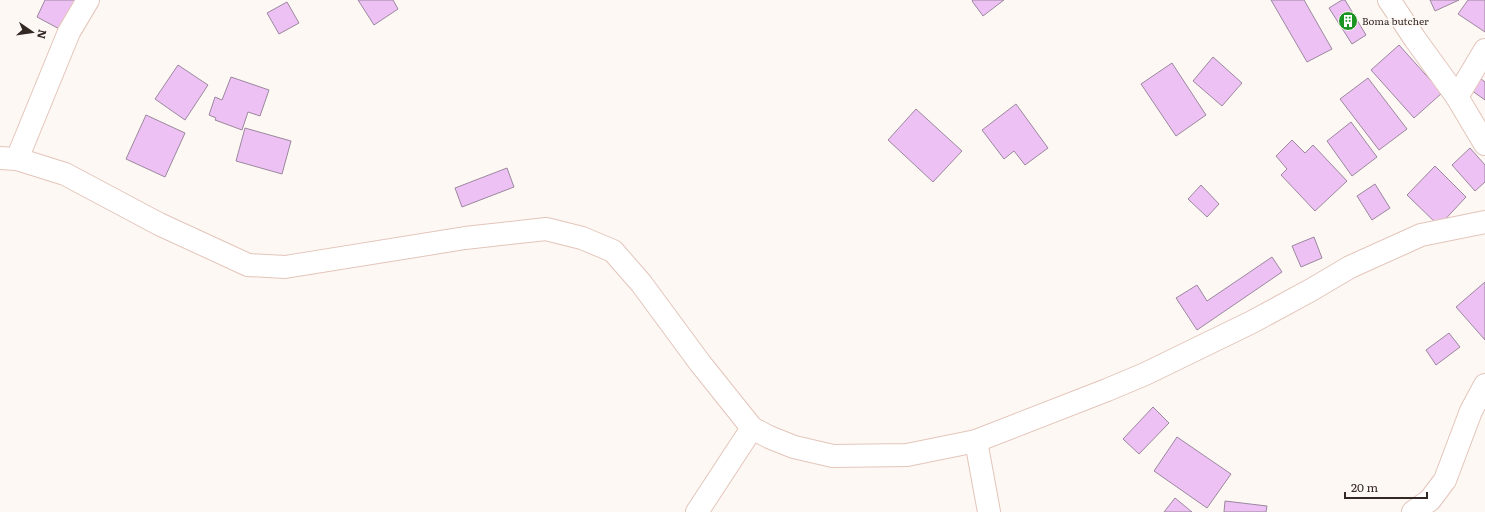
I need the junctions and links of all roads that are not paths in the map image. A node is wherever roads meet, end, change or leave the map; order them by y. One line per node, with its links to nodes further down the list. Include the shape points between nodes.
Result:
1 (88, 0): 6 (street, via 69,32)
2 (1389, 0): 4 (street)
3 (1485, 50): 4 (street)
4 (1457, 97): 5 (street)
5 (1485, 144)
6 (8, 158): 9 (street, via 65,174 159,224 248,265 285,267 465,238 546,229 582,238 613,251 641,283)
7 (1485, 222): 10 (street, via 1421,235 1350,266 1252,322 1145,374)
8 (1485, 385): 13 (street, via 1471,411 1445,480 1430,500)
9 (752, 428): 10 (street, via 794,447 833,456 907,455); 11 (street)
10 (976, 441): 12 (street)
11 (696, 512)
12 (989, 512)
13 (1413, 512)

